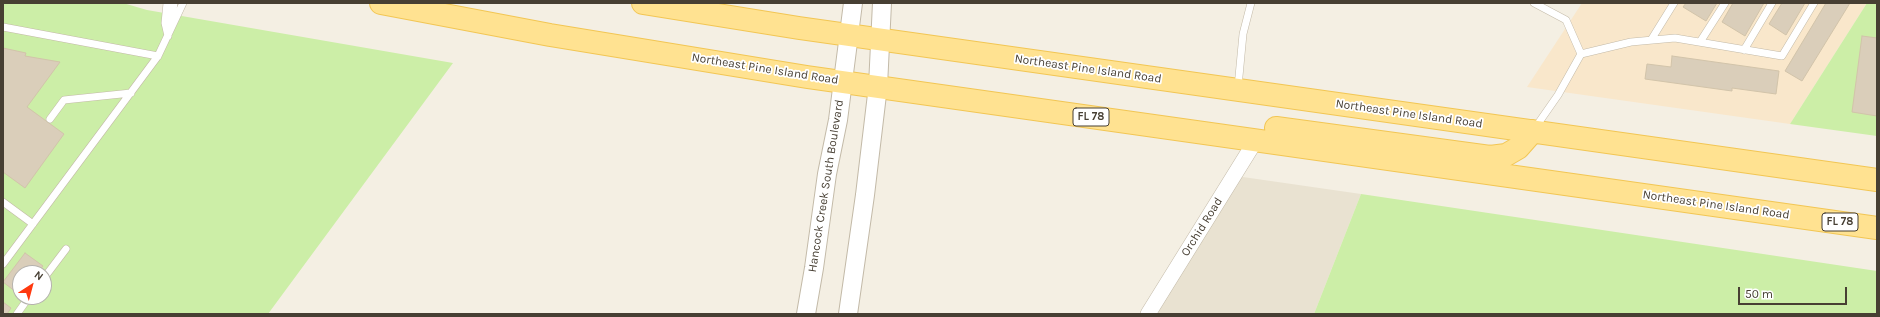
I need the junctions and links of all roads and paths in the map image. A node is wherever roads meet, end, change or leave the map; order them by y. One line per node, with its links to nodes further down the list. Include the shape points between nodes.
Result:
1 (167, 3): 16 (lane, via 165,23)
2 (174, 3): 16 (lane)
3 (183, 3): 16 (lane)
4 (380, 3): 23 (main road, Northeast Pine Island Road / FL 78, via 575,40)
5 (643, 3): 15 (main road, Northeast Pine Island Road)
6 (853, 3): 15 (street, Hancock Creek South Boulevard)
7 (882, 3): 17 (street)
8 (1251, 3): 25 (lane, via 1243,34)
9 (1534, 3): 21 (lane, via 1566,20)
10 (1674, 3): 18 (lane)
11 (1724, 3): 19 (lane)
12 (1772, 3): 20 (lane)
13 (1814, 3): 20 (lane, via 1782,56)
14 (3, 26): 22 (lane)
15 (849, 35): 17 (main road, Northeast Pine Island Road); 23 (street, Hancock Creek South Boulevard)
16 (168, 36): 22 (lane)
17 (881, 40): 24 (street); 25 (main road, Northeast Pine Island Road)
18 (1651, 40): 19 (lane, via 1675,38); 21 (lane)
19 (1700, 42): 20 (lane)
20 (1744, 50)
21 (1581, 54): 29 (lane, via 1558,95)
22 (158, 56): 26 (lane)
23 (842, 81): 24 (main road, Northeast Pine Island Road / FL 78); 40 (street, Hancock Creek South Boulevard, via 838,120 827,174)
24 (878, 86): 28 (main road, Northeast Pine Island Road / FL 78); 41 (street)
25 (1238, 90): 29 (main road, Northeast Pine Island Road)
26 (131, 93): 27 (lane, via 64,100); 33 (lane)
27 (50, 120)
28 (1150, 125): 29 (main road, Northeast Pine Island Road, via 1201,118 1490,156 1506,155 1518,148); 30 (main road, Northeast Pine Island Road / FL 78)
29 (1533, 131): 31 (main road, Northeast Pine Island Road)
30 (1256, 140): 34 (main road, Northeast Pine Island Road / FL 78); 42 (street, Orchid Road)
31 (1877, 180)
32 (3, 202): 33 (lane)
33 (33, 224): 36 (lane)
34 (1877, 228)
35 (66, 249): 37 (lane)
36 (3, 264)
37 (52, 267)
38 (24, 305): 39 (lane)
39 (17, 314)
40 (806, 314)
41 (848, 314)
42 (1148, 314)

